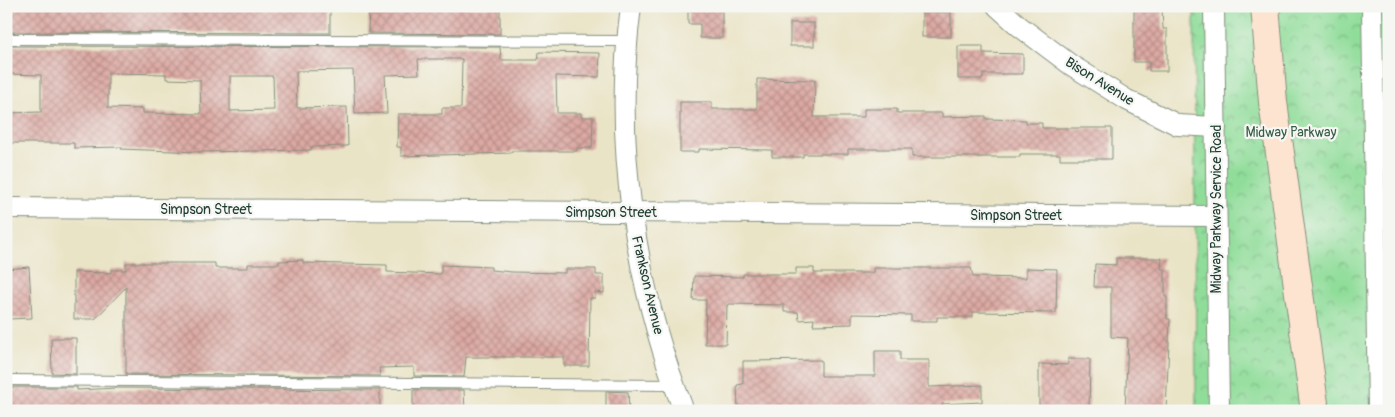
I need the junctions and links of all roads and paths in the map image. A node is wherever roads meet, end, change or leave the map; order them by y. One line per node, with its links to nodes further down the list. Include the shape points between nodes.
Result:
1 (631, 6): 7 (street, Frankson Avenue)
2 (997, 6): 8 (street, Bison Avenue, via 1071,65 1127,100 1178,125)
3 (1214, 6): 8 (street, Midway Parkway Service Road)
4 (1265, 6): 16 (street, via 1275,120)
5 (1372, 6): 17 (street)
6 (6, 39): 7 (lane)
7 (627, 41): 10 (street, Frankson Avenue, via 625,140)
8 (1216, 127): 11 (street, Midway Parkway Service Road)
9 (6, 208): 10 (street, Simpson Street)
10 (633, 212): 11 (street, Simpson Street); 13 (street, Frankson Avenue, via 652,310)
11 (1216, 216): 15 (street, Midway Parkway Service Road)
12 (6, 380): 13 (lane)
13 (674, 385): 14 (street, Frankson Avenue)
14 (684, 411)
15 (1219, 411)
16 (1316, 411)
17 (1378, 411)

